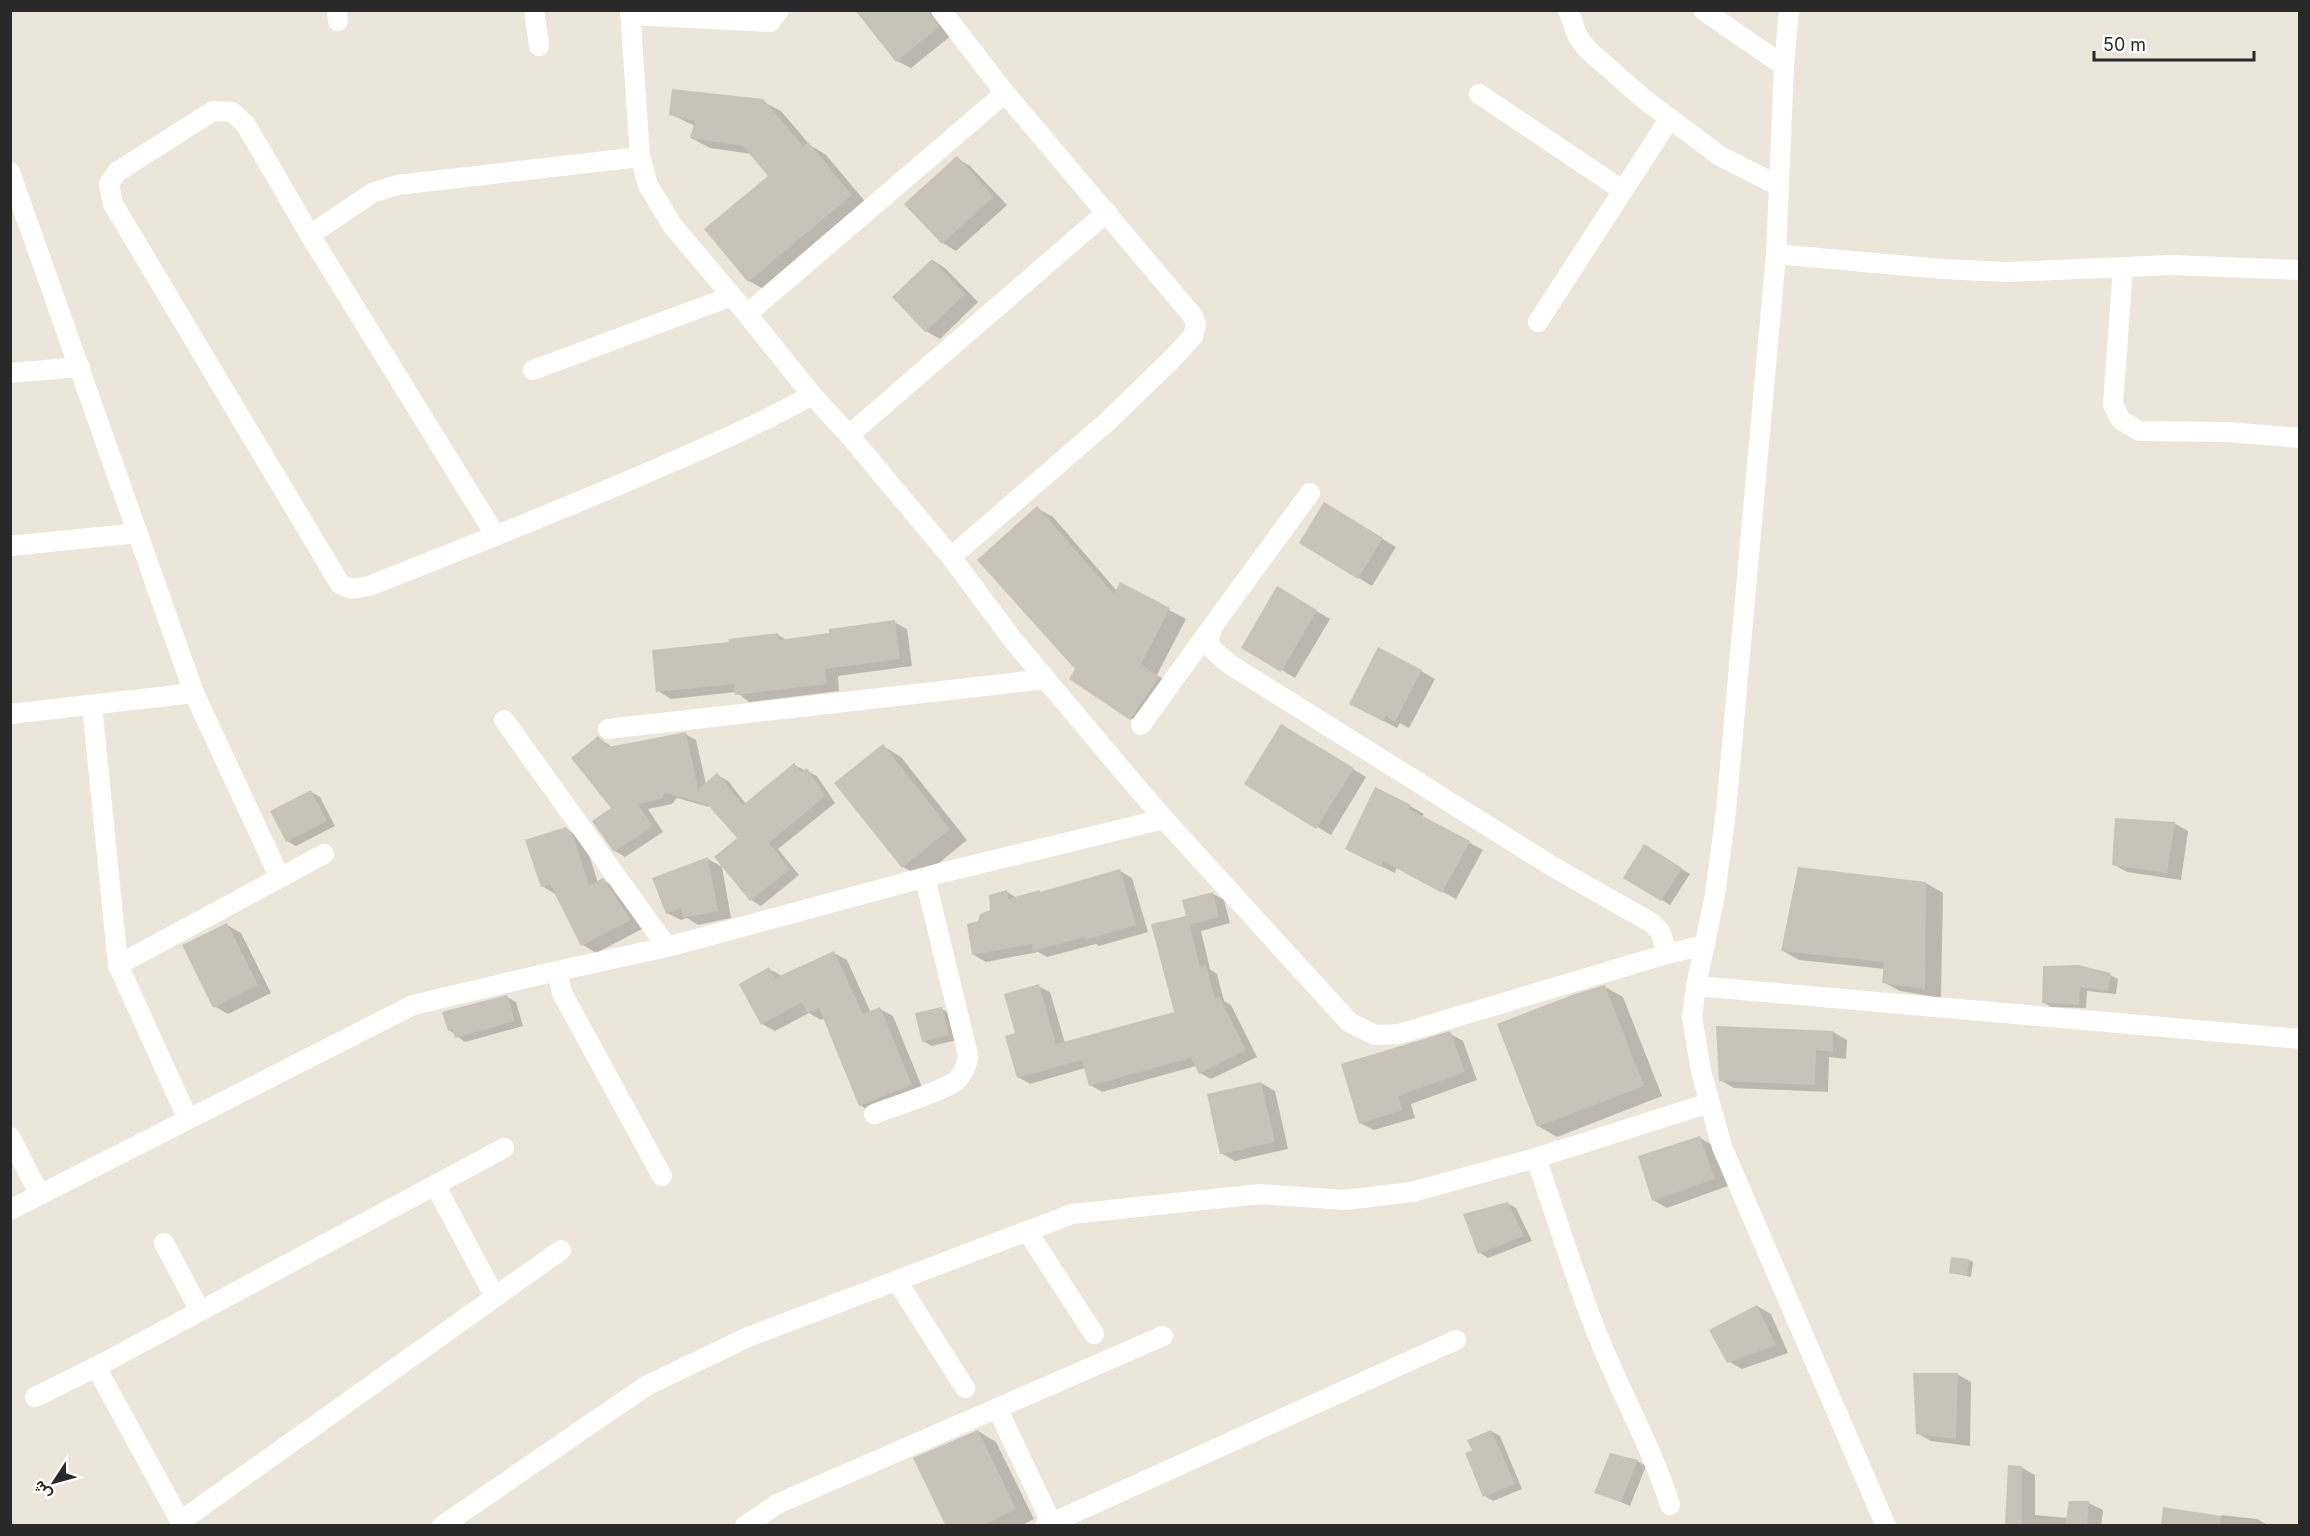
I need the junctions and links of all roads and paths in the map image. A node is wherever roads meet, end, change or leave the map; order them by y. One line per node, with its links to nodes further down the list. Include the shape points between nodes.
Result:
1 (534, 10): 8 (street)
2 (779, 10): 7 (street, via 770,22)
3 (941, 10): 10 (street)
4 (1568, 10): 12 (street, via 1587,50)
5 (1703, 10): 9 (street)
6 (1789, 10): 9 (street)
7 (630, 13): 13 (street)
8 (539, 46)
9 (1784, 66): 15 (street)
10 (1005, 93): 18 (street); 24 (street)
11 (1479, 94): 16 (street)
12 (1670, 118): 15 (street, via 1720,156); 16 (street)
13 (640, 157): 19 (street, via 397,184 372,193); 23 (street, via 648,185 672,225)
14 (10, 172): 17 (street)
15 (1779, 186): 20 (street)
16 (1622, 190): 25 (street)
17 (16, 205): 26 (street)
18 (1107, 212): 30 (street); 36 (street, via 1192,315 1196,324 1193,336 1108,421)
19 (310, 235): 34 (street); 34 (street, via 246,125 232,112 213,111 117,172 109,184 113,204 340,584 352,589 369,586)
20 (1776, 254): 21 (street, via 2007,272); 49 (street, via 1726,810)
21 (2123, 267): 22 (street); 31 (street, via 2113,405 2121,420 2139,431)
22 (2300, 270)
23 (732, 296): 24 (street); 27 (street)
24 (747, 314): 29 (street)
25 (1538, 322)
26 (80, 367): 28 (street); 33 (street)
27 (533, 370)
28 (10, 373)
29 (812, 395): 30 (street); 34 (street, via 765,422)
30 (849, 435): 36 (street)
31 (2300, 438)
32 (1310, 493): 37 (street)
33 (138, 533): 35 (street); 39 (street)
34 (496, 536)
35 (10, 546)
36 (951, 557): 38 (street)
37 (1214, 624): 43 (street); 51 (street, via 1208,640 1219,658 1555,868 1652,923 1661,933)
38 (1046, 679): 44 (street); 45 (street)
39 (195, 693): 40 (street); 47 (street)
40 (92, 705): 41 (street); 52 (street)
41 (10, 714)
42 (504, 720): 50 (street)
43 (1141, 725)
44 (608, 729)
45 (1164, 819): 48 (street); 51 (street, via 1349,1022 1375,1035 1399,1034)
46 (324, 854): 47 (street)
47 (280, 878): 52 (street)
48 (925, 878): 50 (street); 57 (street, via 968,1062 957,1080)
49 (1705, 945): 51 (street); 54 (street)
50 (667, 947): 53 (street)
51 (1667, 954)
52 (118, 964): 58 (street)
53 (557, 971): 58 (street, via 413,1005); 62 (street, via 562,993)
54 (1696, 986): 55 (street); 56 (street, via 1692,1017)
55 (2300, 1039)
56 (1709, 1103): 61 (street); 84 (street, via 1722,1147)
57 (874, 1114)
58 (188, 1119): 64 (street)
59 (10, 1137): 64 (street)
60 (504, 1148): 63 (street)
61 (1536, 1158): 66 (street, via 1412,1192 1345,1200 1260,1194 1072,1214); 79 (street, via 1593,1323 1659,1470)
62 (662, 1176)
63 (435, 1185): 70 (street); 71 (street)
64 (40, 1195): 65 (street)
65 (10, 1210)
66 (1027, 1231): 69 (street); 72 (street)
67 (165, 1243): 71 (street)
68 (561, 1250): 70 (street)
69 (897, 1281): 76 (street); 82 (street, via 748,1337 646,1386)
70 (495, 1297): 80 (street)
71 (200, 1311): 75 (street)
72 (1094, 1334)
73 (1163, 1336): 78 (street)
74 (1456, 1340): 81 (street)
75 (96, 1367): 77 (street); 80 (street)
76 (965, 1388)
77 (34, 1397)
78 (997, 1408): 81 (street); 83 (street, via 777,1504)
79 (1670, 1505)
80 (182, 1523)
81 (1050, 1524)
82 (442, 1526)
83 (745, 1526)
84 (1886, 1526)

